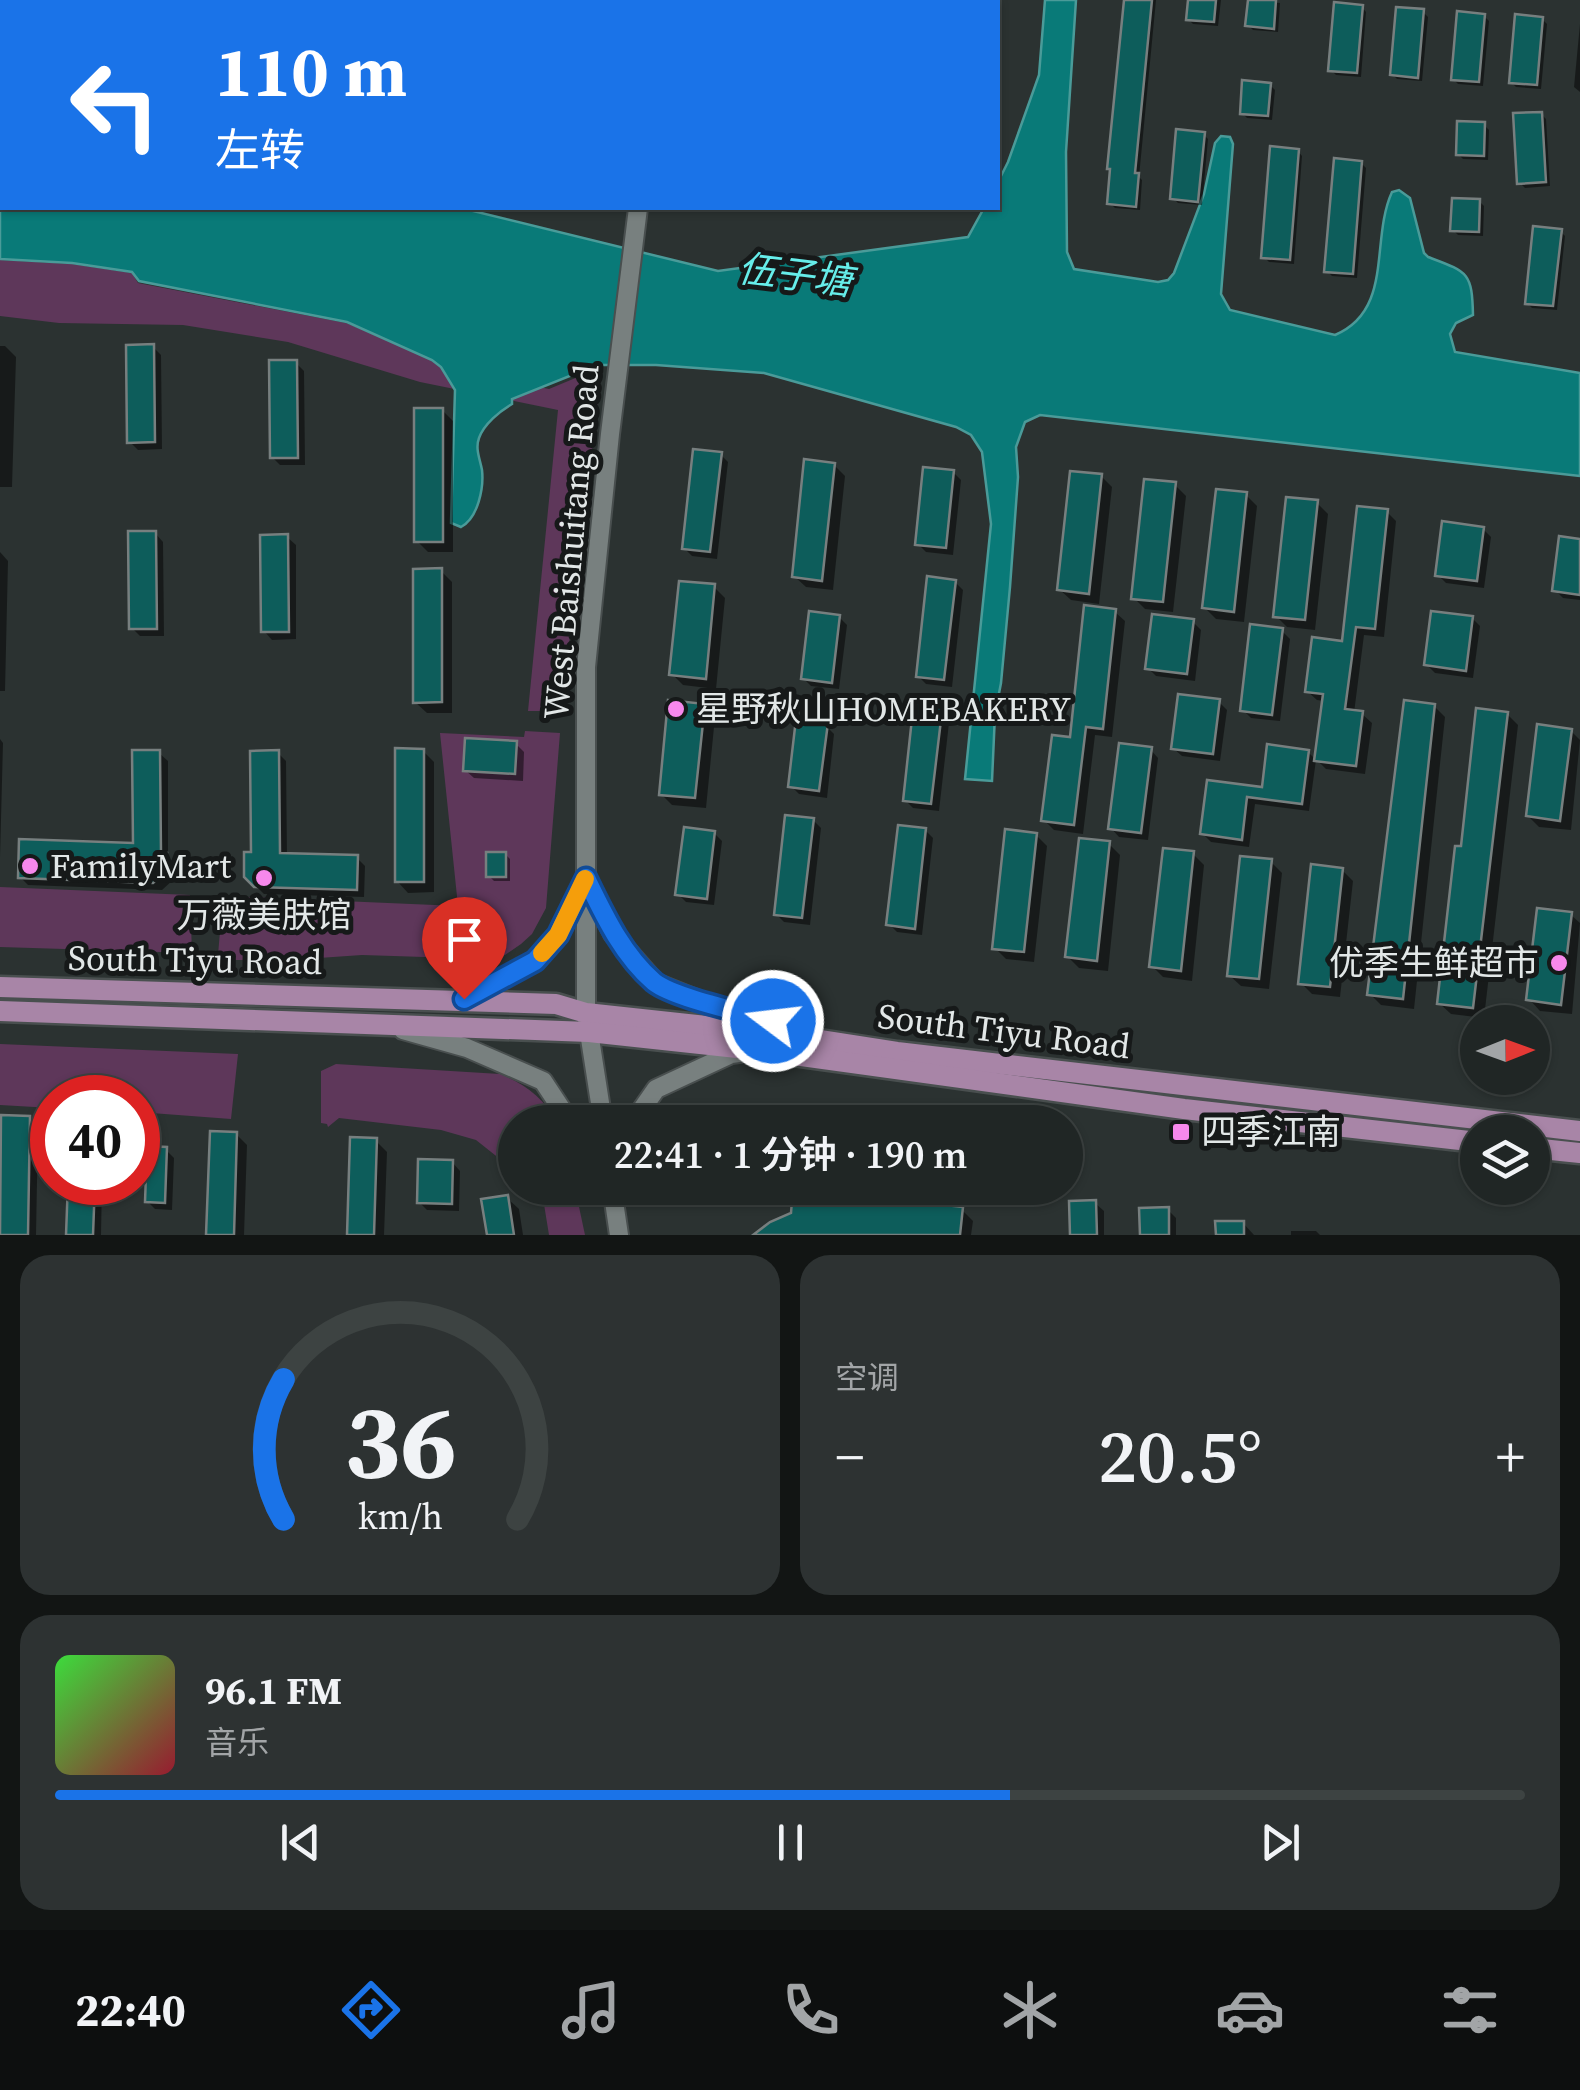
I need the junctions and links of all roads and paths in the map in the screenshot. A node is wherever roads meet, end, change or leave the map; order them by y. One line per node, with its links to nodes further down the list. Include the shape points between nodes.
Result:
1 (638, 210): 2 (street, West Baishuitang Road, via 586,668)
2 (586, 878): 4 (street, via 558,935 535,961); 6 (street, West Baishuitang Road); 8 (street, via 613,934 656,984 773,1021)
3 (0, 987): 4 (main road, South Tiyu Road)
4 (464, 999): 6 (main road, South Tiyu Road, via 556,1004)
5 (0, 1011): 7 (main road, South Tiyu Road)
6 (588, 1023): 7 (main road, South Tiyu Road); 8 (main road, South Tiyu Road); 9 (main road, South Tiyu Road); 11 (street, West Baishuitang Road)
7 (388, 1026): 10 (street, via 467,1048 543,1082)
8 (805, 1038): 13 (main road, South Tiyu Road)
9 (765, 1051): 12 (street, via 731,1054 656,1089); 14 (main road, South Tiyu Road)
10 (559, 1105)
11 (600, 1105)
12 (645, 1105)
13 (1580, 1131)
14 (1460, 1140)
15 (1550, 1150): 16 (main road)
16 (1580, 1154)
17 (615, 1205): 18 (street)
18 (619, 1235)

